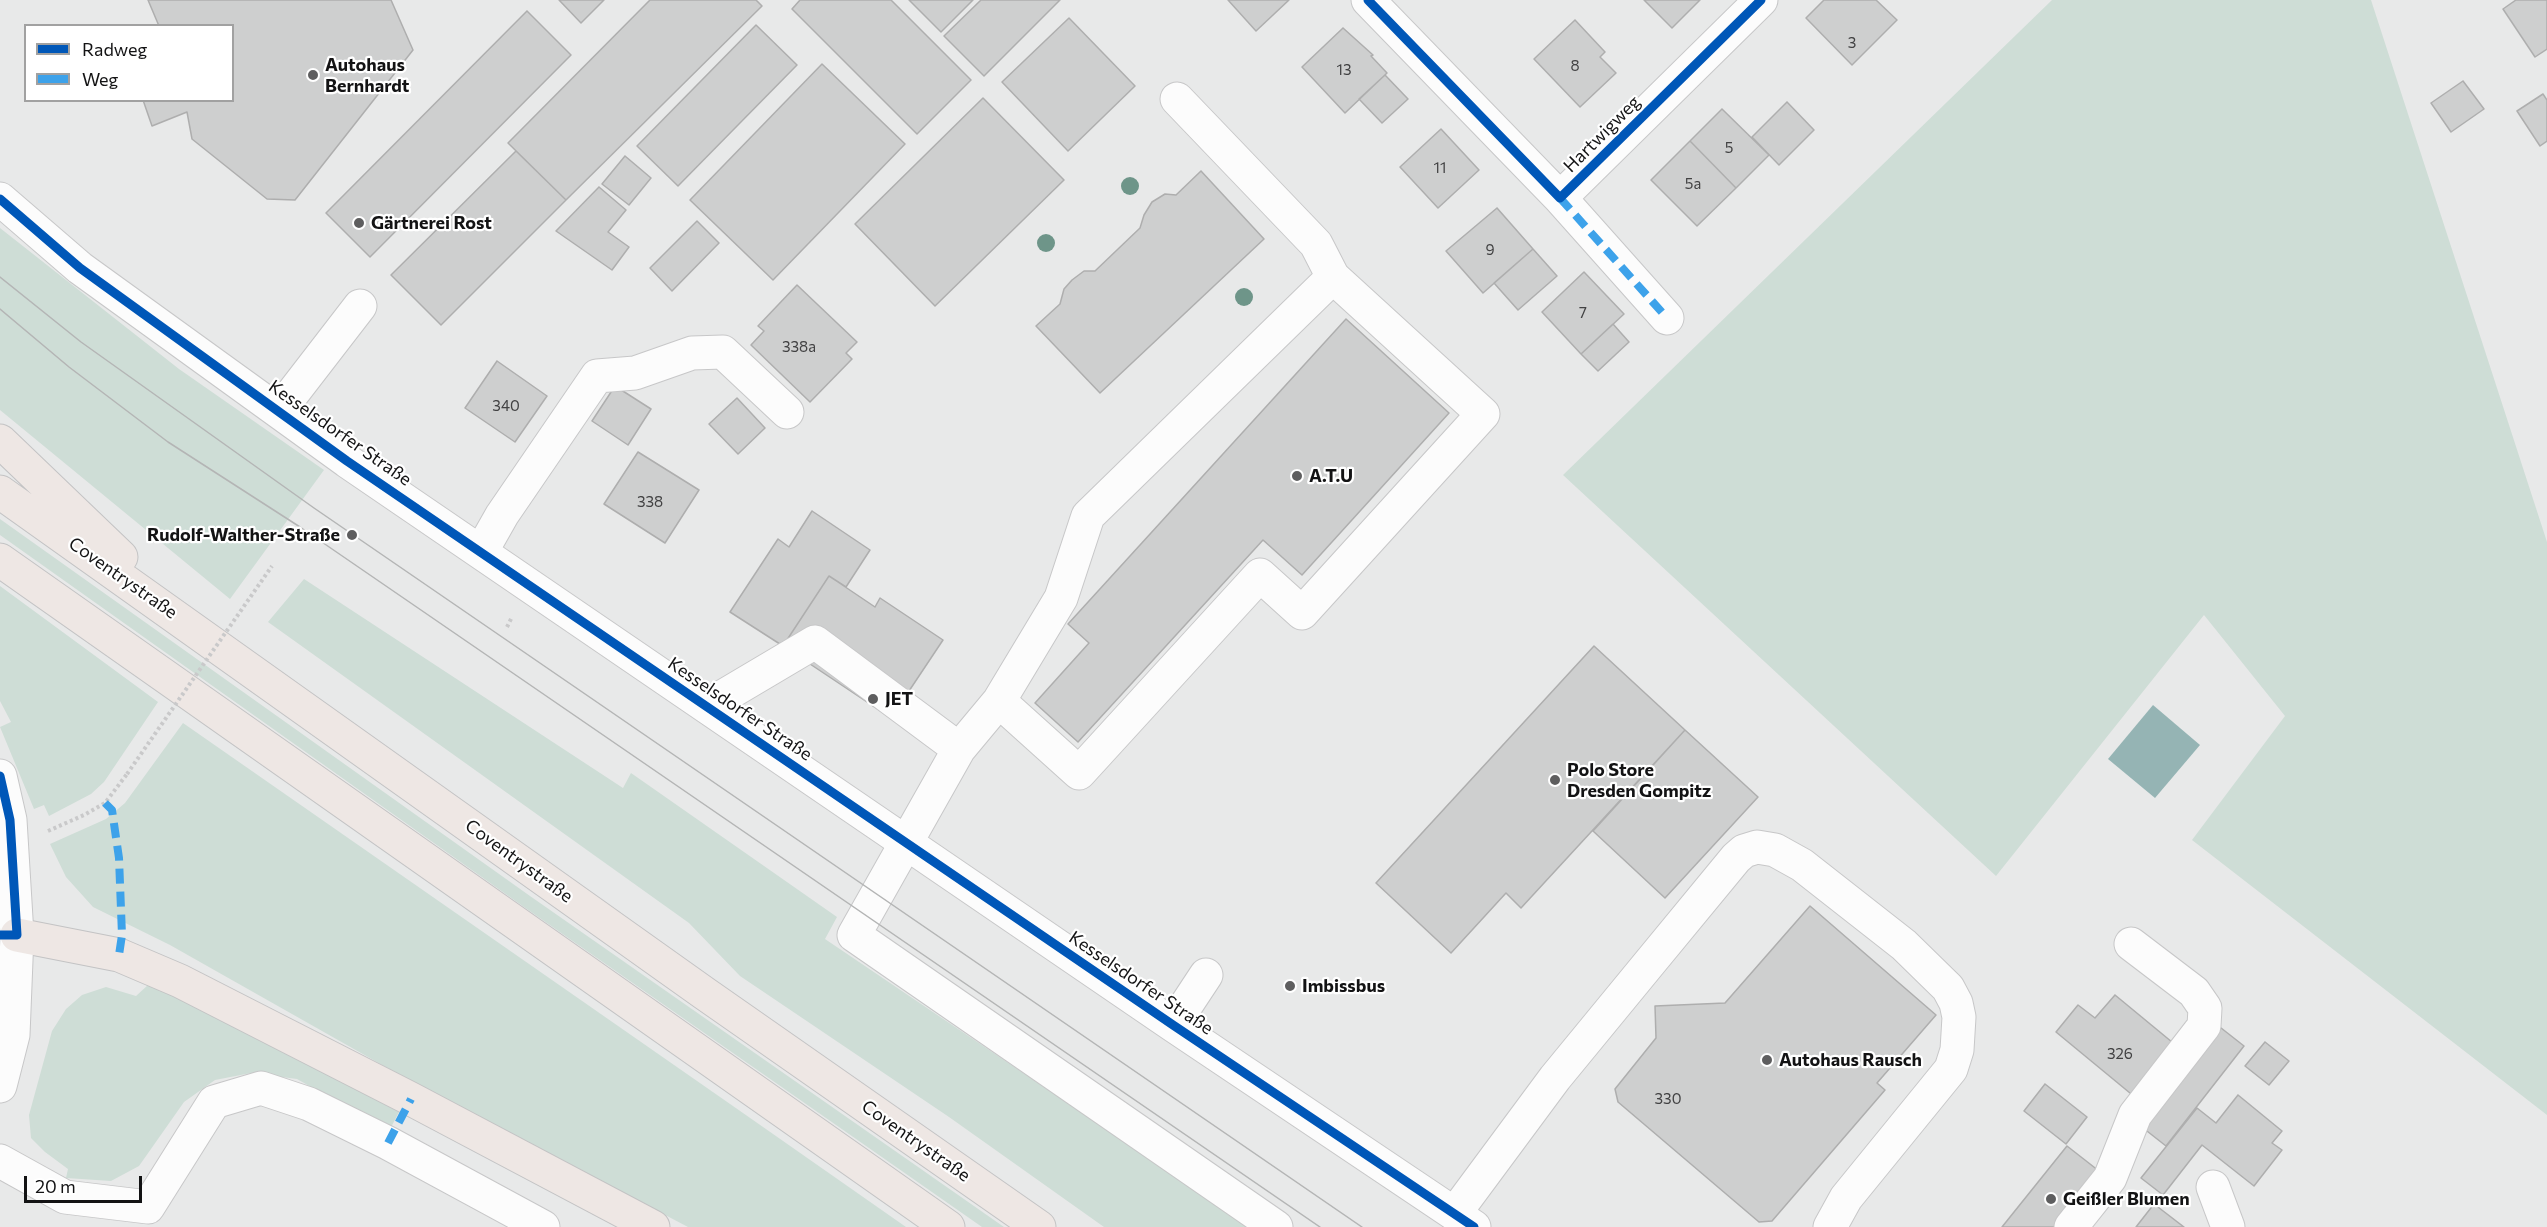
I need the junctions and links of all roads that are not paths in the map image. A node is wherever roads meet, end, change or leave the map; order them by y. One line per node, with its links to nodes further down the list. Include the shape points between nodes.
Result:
1 (1368, 0): 4 (street, Hartwigweg)
2 (1761, 0): 4 (street, Hartwigweg)
3 (1177, 99): 6 (street, via 1316,244)
4 (1560, 198): 8 (street, Hartwigweg)
5 (0, 200): 9 (street, Kesselsdorfer Straße, via 80,268)
6 (1333, 277): 16 (street, via 1088,516 1061,598); 16 (street, via 1483,414 1302,613 1260,575 1079,773)
7 (360, 306): 9 (street)
8 (1667, 318)
9 (279, 411): 13 (street, Kesselsdorfer Straße)
10 (787, 412): 13 (street, via 723,352 692,353 634,373 597,376)
11 (0, 441): 15 (highway)
12 (0, 492): 15 (highway, Coventrystraße)
13 (481, 552): 17 (street, Kesselsdorfer Straße)
14 (0, 560): 31 (highway)
15 (201, 633): 32 (highway, Coventrystraße, via 714,1000)
16 (999, 701): 18 (street)
17 (707, 706): 18 (street, via 815,642); 20 (street, Kesselsdorfer Straße)
18 (959, 749): 20 (street)
19 (0, 776): 21 (street, via 12,836)
20 (906, 842): 24 (street, Kesselsdorfer Straße); 33 (street, via 854,936)
21 (9, 935): 25 (street, via 13,1035); 30 (highway, via 119,955 180,981)
22 (2131, 944): 35 (street, via 2194,992 2205,1008 2204,1026 2135,1114 2110,1178)
23 (1206, 975): 24 (street)
24 (1173, 1025): 28 (street, Kesselsdorfer Straße)
25 (0, 1086)
26 (0, 1161): 29 (street, via 65,1197 148,1207 214,1102 261,1089 309,1104)
27 (2213, 1187): 36 (street)
28 (1465, 1220): 34 (street, via 1555,1078 1736,858 1757,847 1775,850 1802,865 1904,945 1948,988 1959,1017 1957,1050 1951,1069 1846,1198)
29 (543, 1227)
30 (653, 1227)
31 (948, 1227)
32 (1040, 1227)
33 (1276, 1227)
34 (1830, 1227)
35 (2071, 1227)
36 (2228, 1227)

